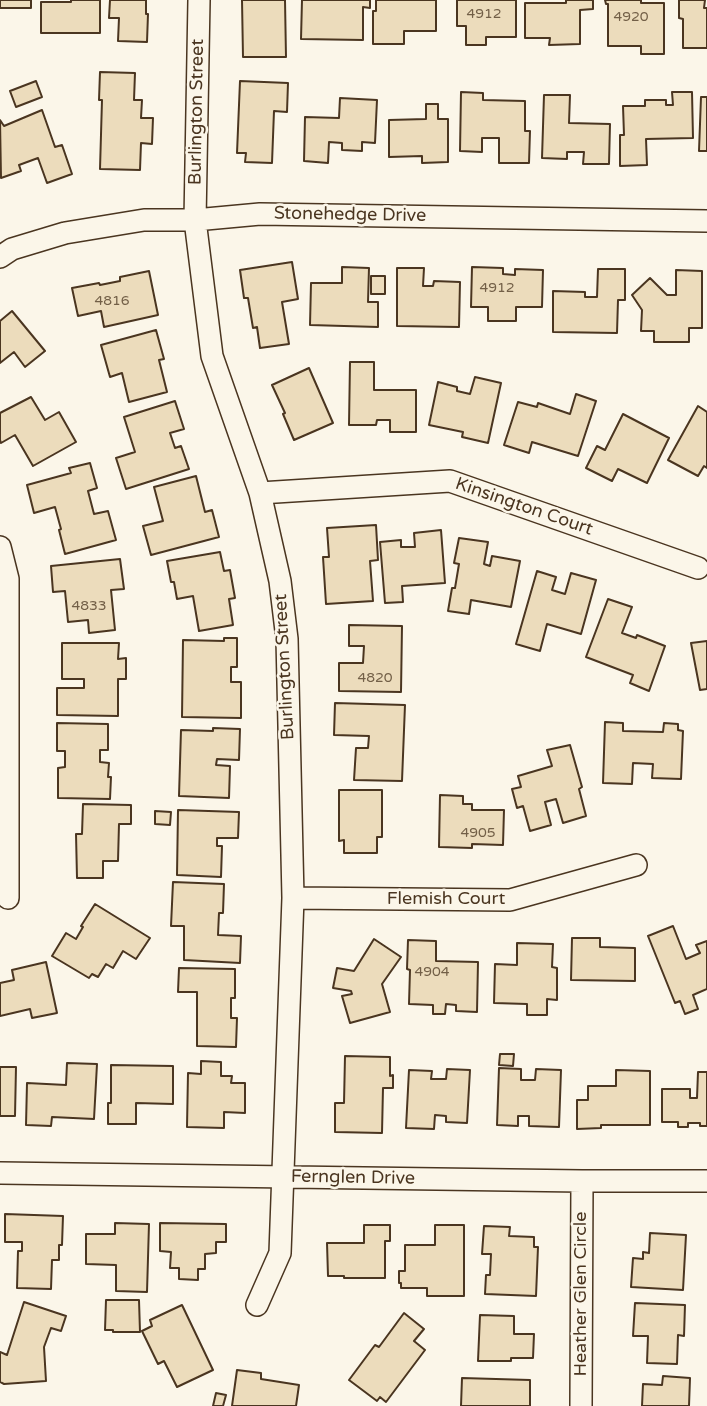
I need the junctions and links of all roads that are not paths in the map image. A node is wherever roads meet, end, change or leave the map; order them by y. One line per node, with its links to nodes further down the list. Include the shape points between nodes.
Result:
1 (199, 0): 2 (street, Burlington Street)
2 (195, 220): 3 (street, Stonehedge Drive, via 260,214); 4 (street, Stonehedge Drive, via 144,220 65,233); 5 (street, Burlington Street, via 212,356)
3 (707, 221)
4 (0, 257)
5 (260, 493): 7 (street, Kinsington Court, via 450,481); 10 (street, Burlington Street, via 280,581 287,639)
6 (0, 547): 9 (street, via 8,579)
7 (698, 568)
8 (636, 864): 10 (street, Flemish Court, via 510,900)
9 (8, 898)
10 (293, 898): 12 (street, Burlington Street)
11 (0, 1173): 12 (street, Fernglen Drive)
12 (282, 1177): 13 (street, Fernglen Drive); 15 (street, Burlington Street, via 280,1253)
13 (582, 1181): 14 (street, Fernglen Drive); 16 (street, Heather Glen Circle)
14 (707, 1181)
15 (257, 1305)
16 (580, 1406)

